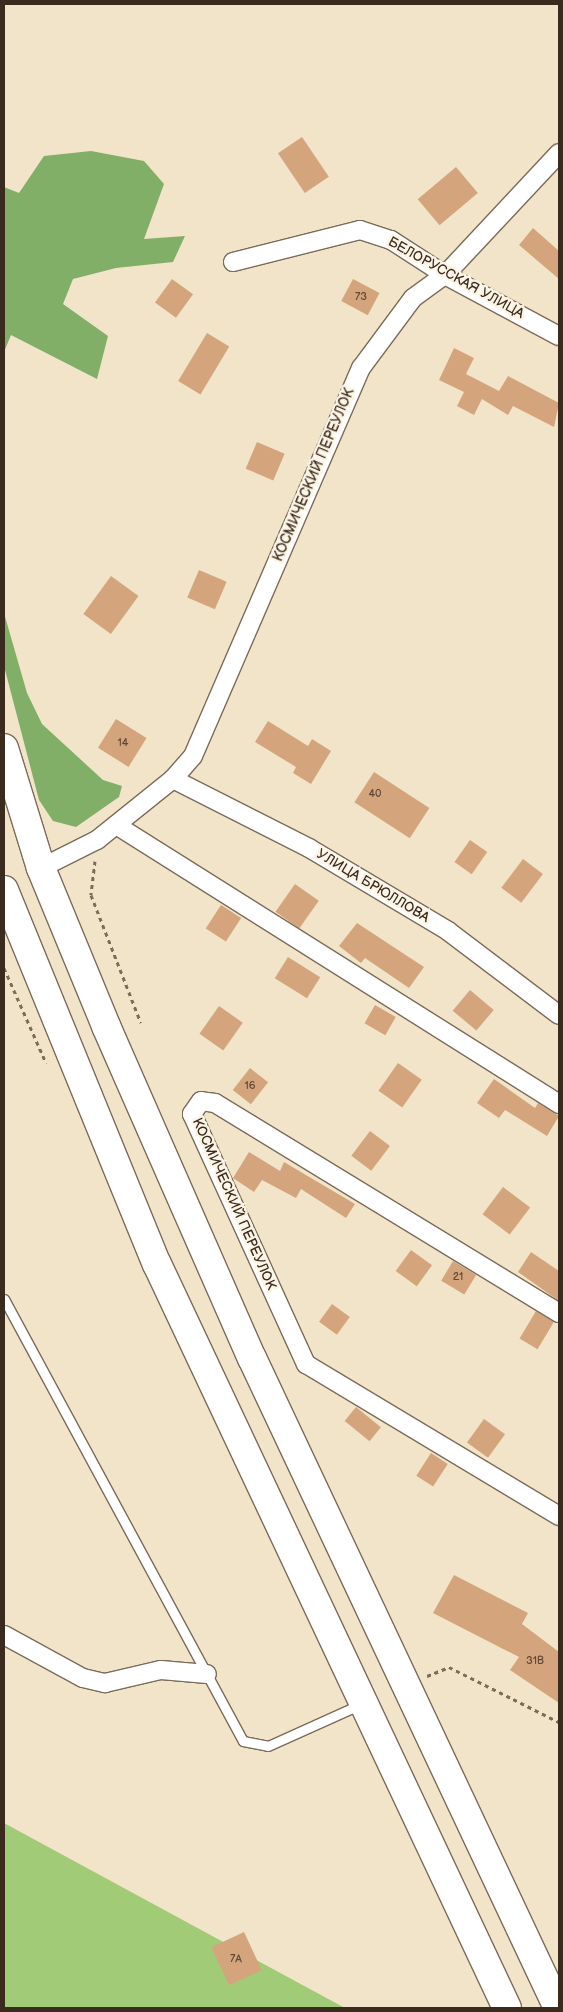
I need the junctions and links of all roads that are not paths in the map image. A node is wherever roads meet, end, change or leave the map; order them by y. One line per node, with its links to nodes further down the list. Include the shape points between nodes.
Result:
1 (559, 153): 3 (street, КОСМИЧЕСКИЙ ПЕРЕУЛОК)
2 (233, 262): 3 (street, БЕЛОРУССКАЯ УЛИЦА, via 360,230 391,240)
3 (445, 275): 4 (street, БЕЛОРУССКАЯ УЛИЦА); 6 (street, КОСМИЧЕСКИЙ ПЕРЕУЛОК, via 413,298 360,368 193,756)
4 (559, 336)
5 (4, 748): 8 (highway)
6 (173, 779): 7 (street, КОСМИЧЕСКИЙ ПЕРЕУЛОК); 10 (street, УЛИЦА БРЮЛЛОВА, via 309,848 440,926)
7 (116, 825): 8 (street, КОСМИЧЕСКИЙ ПЕРЕУЛОК, via 97,840); 11 (street)
8 (41, 868): 19 (highway, via 221,1289)
9 (4, 890): 17 (highway, via 157,1264)
10 (559, 1015)
11 (559, 1104)
12 (4, 1299): 16 (lane)
13 (559, 1313): 14 (street, КОСМИЧЕСКИЙ ПЕРЕУЛОК, via 215,1103 201,1101 192,1114 306,1364)
14 (559, 1516)
15 (4, 1635): 16 (street, via 83,1678 105,1682 161,1670)
16 (207, 1674): 17 (lane, via 243,1741 268,1746)
17 (364, 1703): 18 (highway)
18 (507, 2008)
19 (558, 2008)

